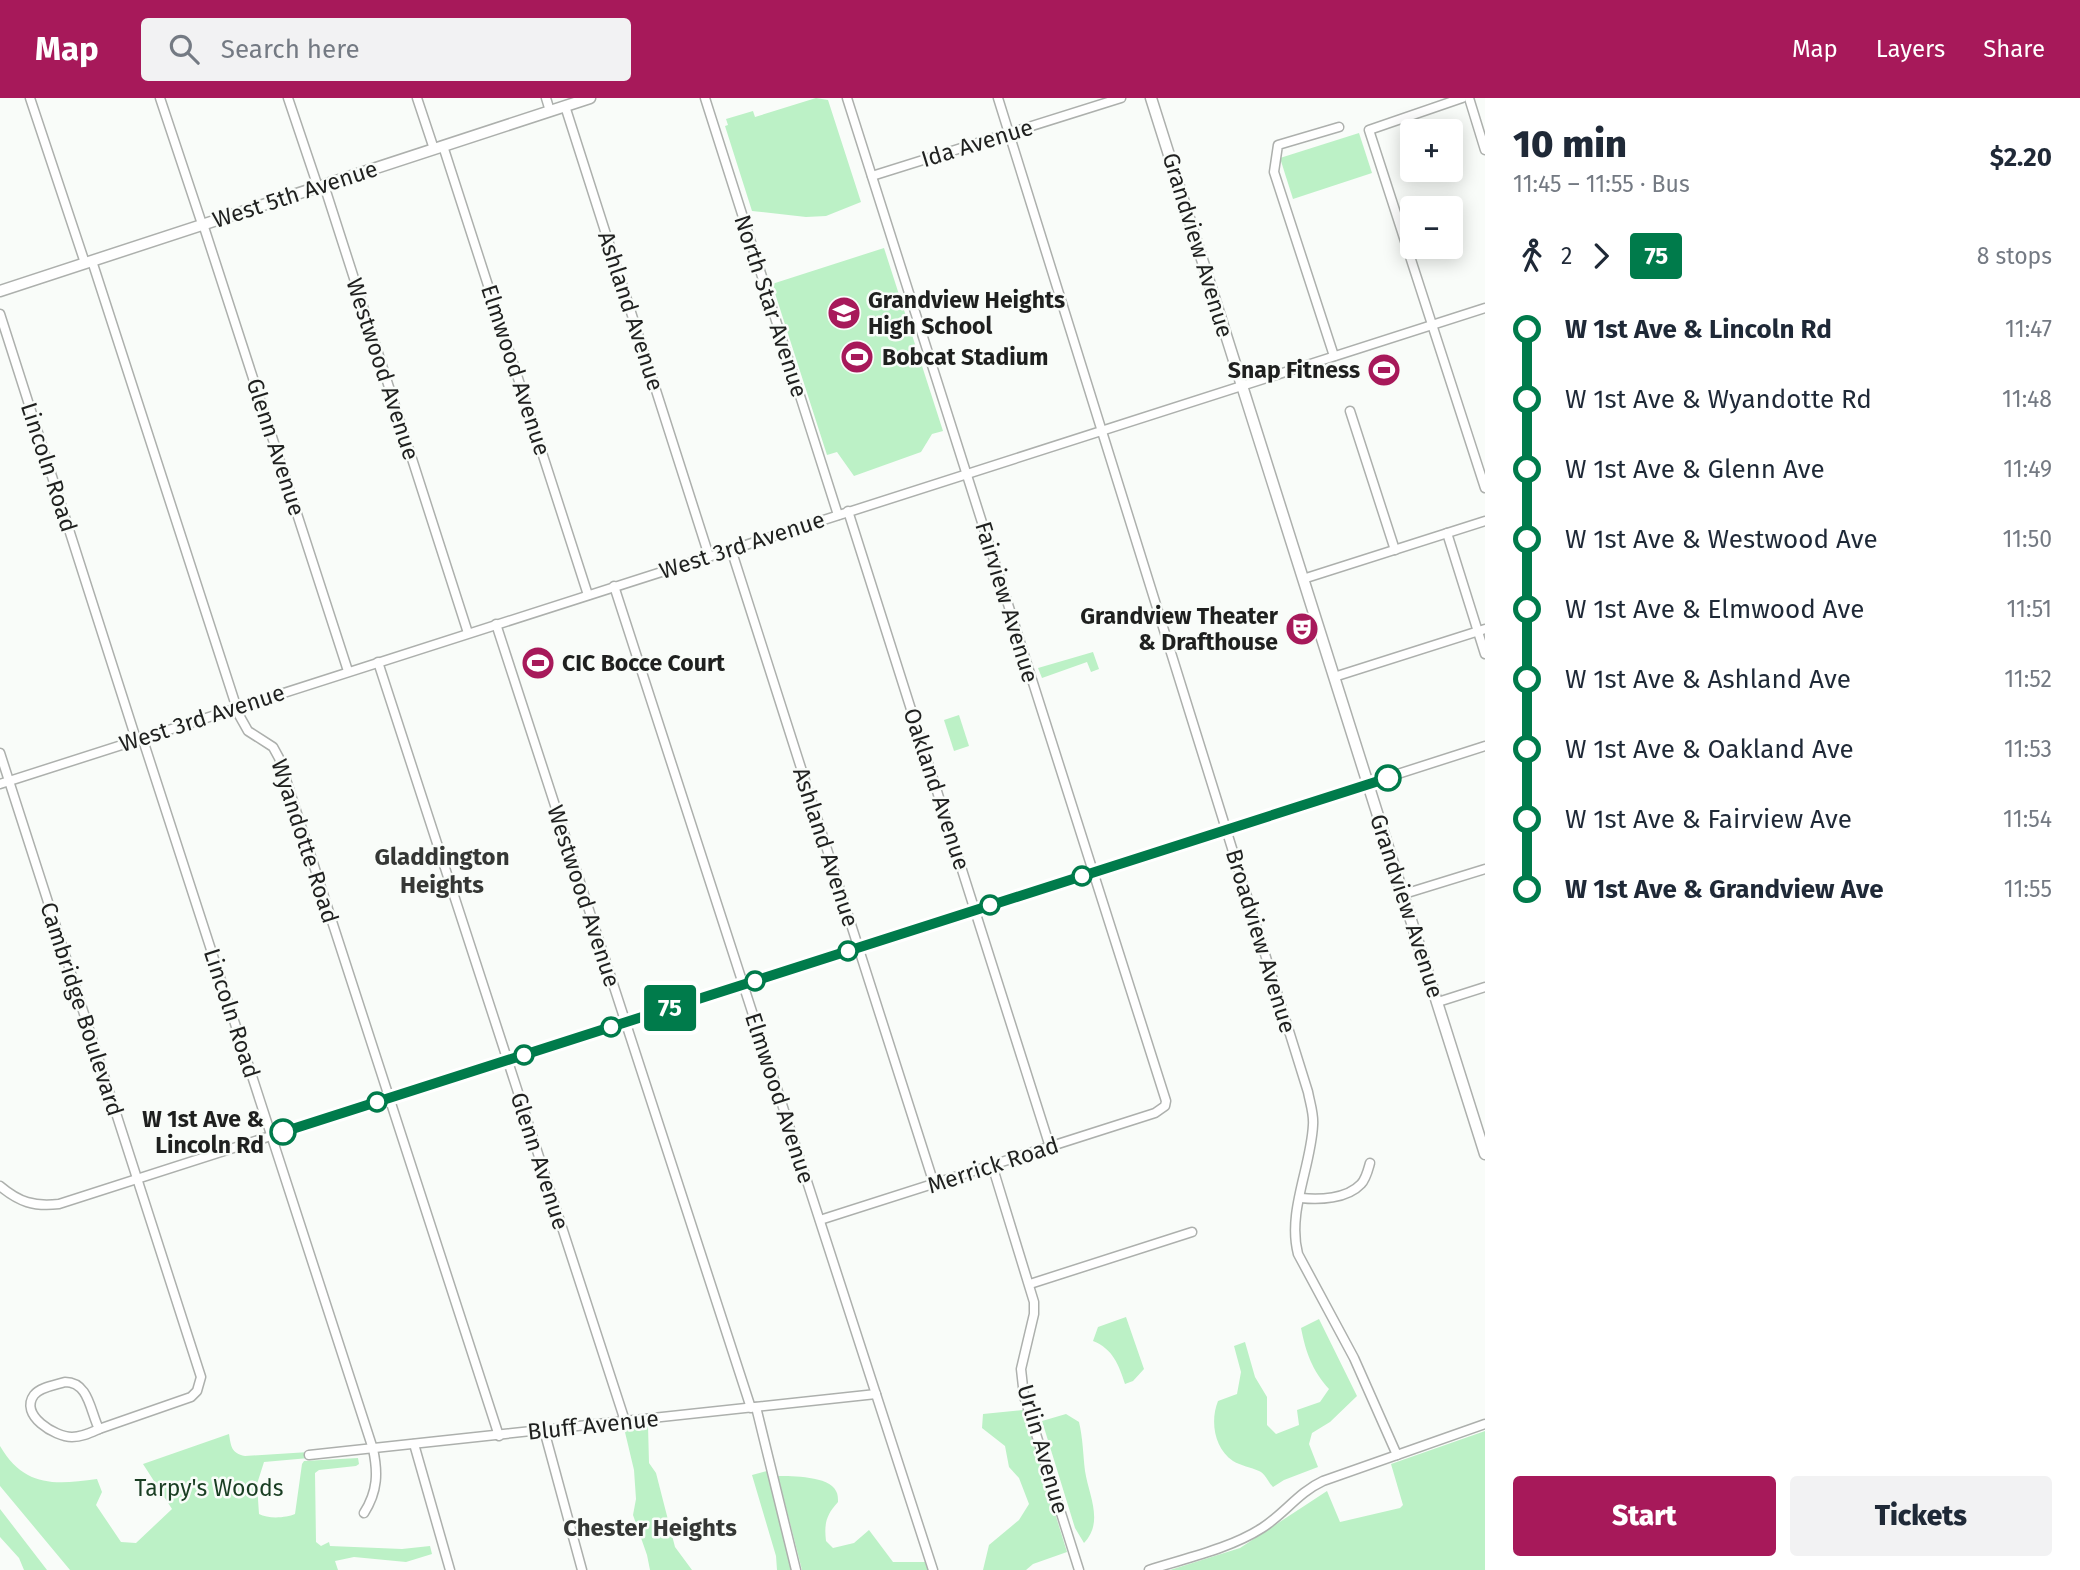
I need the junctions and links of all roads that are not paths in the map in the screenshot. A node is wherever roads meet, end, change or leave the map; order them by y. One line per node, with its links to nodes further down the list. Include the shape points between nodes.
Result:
1 (30, 98): 23 (street, Wyandotte Road)
2 (160, 98): 22 (street, Glenn Avenue)
3 (288, 98): 21 (street, Westwood Avenue)
4 (417, 98): 18 (street, Elmwood Avenue)
5 (546, 98): 15 (street)
6 (590, 98): 14 (main road, West 5th Avenue)
7 (705, 98): 35 (street, North Star Avenue)
8 (847, 98): 20 (street, Fairview Avenue)
9 (998, 98): 17 (street, Broadview Avenue)
10 (1121, 98): 17 (street, Ida Avenue)
11 (1152, 98): 29 (main road, Grandview Avenue)
12 (1462, 98): 27 (street, via 1369,130)
13 (1469, 98): 19 (street)
14 (565, 106): 15 (main road, West 5th Avenue); 40 (street, Ashland Avenue)
15 (550, 111): 18 (main road, West 5th Avenue)
16 (1339, 127): 28 (street, via 1278,145 1274,172)
17 (1009, 133): 20 (street, Ida Avenue); 31 (street, Broadview Avenue)
18 (439, 148): 21 (main road, West 5th Avenue); 43 (street, Elmwood Avenue)
19 (1485, 150)
20 (872, 176): 32 (street, Fairview Avenue)
21 (321, 186): 22 (main road, West 5th Avenue); 46 (street, Westwood Avenue)
22 (203, 224): 23 (main road, West 5th Avenue); 49 (street, Glenn Avenue)
23 (89, 262): 24 (main road, West 5th Avenue); 51 (street, Wyandotte Road)
24 (0, 291)
25 (1485, 307): 27 (street, West 3rd Avenue)
26 (0, 314): 52 (street, Lincoln Road)
27 (1432, 324): 28 (street, West 3rd Avenue); 33 (street)
28 (1334, 356): 29 (street, West 3rd Avenue)
29 (1242, 386): 31 (street, West 3rd Avenue); 41 (main road, Grandview Avenue)
30 (1350, 411): 39 (street)
31 (1101, 430): 32 (street, West 3rd Avenue); 57 (street, Broadview Avenue)
32 (966, 473): 34 (street, West 3rd Avenue); 59 (street, Fairview Avenue)
33 (1485, 488)
34 (848, 511): 35 (street, West 3rd Avenue); 61 (street, Oakland Avenue)
35 (838, 514): 38 (street, West 3rd Avenue)
36 (1485, 521): 37 (street)
37 (1447, 533): 39 (street); 45 (street)
38 (731, 549): 40 (street, West 3rd Avenue); 62 (street, Ashland Avenue)
39 (1395, 550): 41 (street)
40 (709, 556): 42 (street, West 3rd Avenue)
41 (1303, 579): 50 (main road, Grandview Avenue)
42 (614, 586): 43 (street, West 3rd Avenue); 63 (street, Elmwood Avenue)
43 (588, 595): 44 (street, West 3rd Avenue)
44 (496, 624): 46 (street, West 3rd Avenue); 66 (street, Westwood Avenue)
45 (1482, 630): 47 (street); 50 (street)
46 (468, 633): 48 (street, West 3rd Avenue)
47 (1485, 654)
48 (378, 662): 49 (street, West 3rd Avenue); 67 (street, Glenn Avenue)
49 (348, 671): 51 (street, West 3rd Avenue)
50 (1334, 677): 56 (main road, Grandview Avenue)
51 (236, 707): 52 (street, West 3rd Avenue); 68 (street, Wyandotte Road, via 248,731 273,747 279,758)
52 (139, 738): 55 (street, West 3rd Avenue); 70 (street, Lincoln Road)
53 (1485, 747): 56 (street)
54 (0, 753): 55 (street, Cambridge Boulevard)
55 (4, 782): 75 (street, Cambridge Boulevard)
56 (1368, 784): 57 (street); 60 (main road, Grandview Avenue)
57 (1226, 830): 59 (street); 78 (street, Broadview Avenue, via 1312,1109)
58 (1485, 869): 60 (street)
59 (1093, 872): 61 (street); 69 (street, Fairview Avenue)
60 (1404, 894): 65 (main road, Grandview Avenue)
61 (975, 910): 62 (street); 71 (street, Oakland Avenue)
62 (858, 948): 63 (street); 76 (street, Ashland Avenue)
63 (743, 984): 66 (street); 79 (street, Elmwood Avenue)
64 (1485, 987): 65 (street)
65 (1437, 1002): 72 (main road, Grandview Avenue)
66 (625, 1023): 67 (street); 83 (street, Westwood Avenue)
67 (507, 1060): 68 (street); 84 (street, Glenn Avenue)
68 (389, 1098): 70 (street); 88 (street, Wyandotte Road)
69 (1165, 1106): 71 (street, Merrick Road, via 1156,1113)
70 (272, 1136): 75 (street); 90 (street, Lincoln Road)
71 (1050, 1146): 74 (street, Merrick Road)
72 (1485, 1154)
73 (1370, 1163): 78 (street, via 1357,1188 1325,1198)
74 (992, 1165): 76 (street, Merrick Road); 81 (street, Urlin Avenue)
75 (136, 1180): 77 (street, via 46,1206 24,1202); 86 (street, Cambridge Boulevard, via 200,1371 200,1384 191,1397 179,1403)
76 (934, 1184): 79 (street, Merrick Road)
77 (0, 1186)
78 (1301, 1198): 92 (street, Broadview Avenue, via 1295,1238 1298,1254 1354,1358)
79 (820, 1220): 82 (street, Elmwood Avenue)
80 (1192, 1231): 81 (street)
81 (1030, 1284): 98 (street, Urlin Avenue, via 1034,1314 1023,1357 1023,1388)
82 (876, 1394): 83 (street, Bluff Avenue); 97 (street, Elmwood Avenue)
83 (753, 1408): 84 (street, Bluff Avenue); 96 (street, Westwood Avenue)
84 (625, 1421): 87 (street, Bluff Avenue)
85 (1485, 1424): 92 (street)
86 (99, 1429): 86 (street, via 82,1437 54,1433 33,1413 33,1396 73,1382 85,1393)
87 (544, 1430): 88 (street, Bluff Avenue); 95 (street)
88 (499, 1436): 89 (street, Bluff Avenue)
89 (414, 1444): 90 (street, Bluff Avenue); 94 (street)
90 (373, 1448): 91 (street, Bluff Avenue); 93 (street, Lincoln Road, via 378,1471)
91 (309, 1455)
92 (1397, 1455): 99 (street, via 1313,1486 1263,1527 1240,1539)
93 (364, 1513)
94 (450, 1570)
95 (582, 1570)
96 (796, 1570)
97 (933, 1570)
98 (1079, 1570)
99 (1149, 1570)

